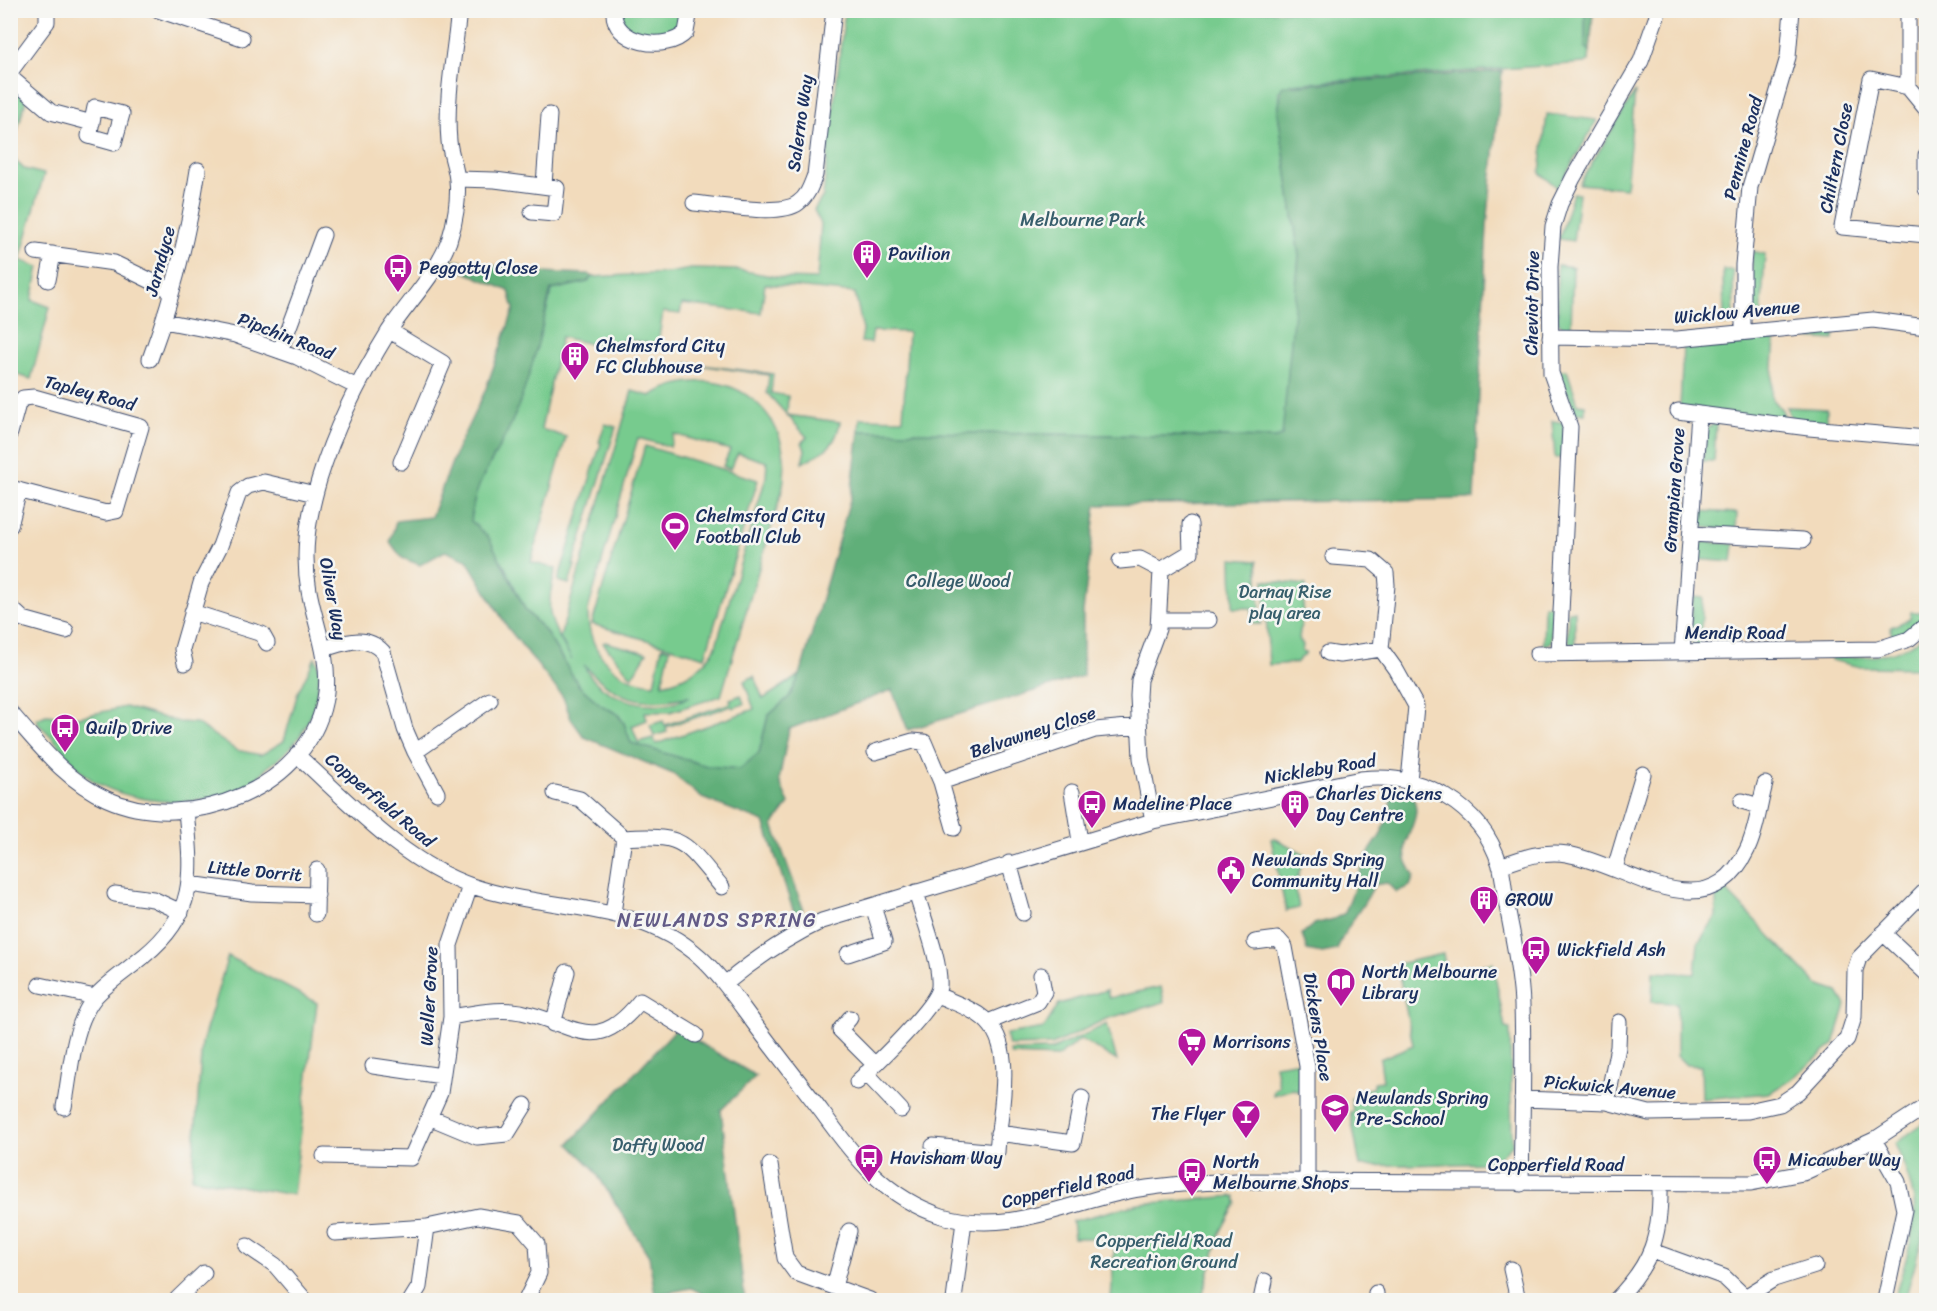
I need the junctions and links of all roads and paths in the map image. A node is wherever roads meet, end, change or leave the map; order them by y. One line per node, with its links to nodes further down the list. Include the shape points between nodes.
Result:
1 (47, 10): 11 (street, via 47,22)
2 (159, 10): 10 (street)
3 (459, 10): 19 (street, Oliver Way, via 449,110 449,141)
4 (614, 10): 5 (street, via 615,23 627,37 662,43 672,42 686,32)
5 (690, 10)
6 (834, 10): 22 (street, Salerno Way, via 815,175 808,192 797,205 775,210)
7 (1659, 10): 34 (street, Cheviot Drive, via 1641,61 1560,204 1553,226)
8 (1792, 10): 33 (street, Pennine Road, via 1788,57 1750,187 1743,254)
9 (1908, 10): 13 (street)
10 (242, 38)
11 (10, 72)
12 (10, 77): 16 (street, via 51,112)
13 (1908, 87): 14 (street); 25 (street, Chiltern Close, via 1871,79 1842,227)
14 (1926, 109)
15 (549, 115): 20 (street)
16 (92, 123)
17 (1926, 155): 21 (street)
18 (198, 170): 29 (street, Jarndyce)
19 (457, 179): 20 (street); 32 (street, Oliver Way, via 449,241)
20 (544, 185): 23 (street, via 557,188 554,214)
21 (1926, 189)
22 (694, 203)
23 (531, 212)
24 (323, 235): 35 (street)
25 (1926, 235)
26 (36, 252): 27 (street)
27 (53, 254): 28 (street); 29 (street, via 114,263)
28 (48, 279)
29 (172, 291): 30 (street, Jarndyce)
30 (164, 321): 35 (street, Pipchin Road, via 235,335); 36 (street, Jarndyce)
31 (1926, 327): 33 (street, Wicklow Avenue, via 1873,320)
32 (390, 331): 37 (street, Oliver Way); 42 (street, via 443,363)
33 (1743, 332): 34 (street, Wicklow Avenue, via 1677,339)
34 (1550, 337): 64 (street, Cheviot Drive, via 1551,373 1570,427)
35 (280, 351): 37 (street, Pipchin Road)
36 (150, 358)
37 (357, 387): 44 (street, Oliver Way, via 333,437)
38 (1678, 411): 39 (street)
39 (1699, 414): 41 (street, Grampian Grove); 47 (street, Grampian Grove)
40 (10, 433): 43 (street, Tapley Road, via 18,404 23,398 34,397 141,427 116,511 106,513)
41 (1926, 438)
42 (401, 462)
43 (15, 489): 46 (street, Tapley Road)
44 (315, 494): 53 (street, via 264,482 239,493); 59 (street, Oliver Way, via 305,542 305,566)
45 (1190, 524): 51 (street, via 1191,552)
46 (10, 526)
47 (1691, 534): 48 (street); 61 (street, Grampian Grove)
48 (1803, 540)
49 (1334, 556): 60 (street, via 1371,561 1386,573)
50 (1120, 561): 51 (street, via 1140,559)
51 (1161, 570): 54 (street)
52 (10, 607): 57 (street, via 23,619)
53 (192, 612): 58 (street, via 255,631); 65 (street, via 182,649)
54 (1160, 620): 55 (street); 68 (street, via 1139,680)
55 (1209, 620)
56 (1926, 625): 61 (street, Mendip Road, via 1908,639 1878,649)
57 (66, 631)
58 (267, 643)
59 (323, 649): 69 (street, via 359,641 375,644 383,652); 71 (street, Oliver Way, via 326,694 310,736)
60 (1381, 649): 62 (street); 73 (street, via 1416,706)
61 (1682, 652): 64 (street, Mendip Road)
62 (1328, 653)
63 (1537, 654): 64 (street, Mendip Road)
64 (1559, 654)
65 (185, 663)
66 (490, 700): 69 (street)
67 (10, 712): 81 (street, Oliver Way, via 57,766 106,799 132,808)
68 (1139, 726): 74 (street, Belvawney Close, via 1095,730); 82 (street)
69 (415, 752): 77 (street)
70 (875, 752): 74 (street, via 913,741 924,742)
71 (297, 755): 81 (street, Oliver Way, via 258,788 237,798); 91 (street, Copperfield Road, via 397,842 429,866)
72 (1643, 774): 88 (street)
73 (1409, 780): 82 (street, Nickleby Road, via 1360,779); 87 (street, Nickleby Road, via 1444,794 1466,811)
74 (941, 782): 83 (street)
75 (1765, 784): 80 (street)
76 (1072, 792): 85 (street)
77 (438, 793)
78 (555, 793): 84 (street, via 580,799)
79 (1742, 801): 80 (street)
80 (1759, 806): 88 (street, via 1748,849 1736,869 1716,887 1678,892)
81 (186, 811): 90 (street)
82 (1153, 821): 85 (street, Nickleby Road)
83 (954, 828)
84 (624, 838): 92 (street, via 655,836 686,844); 101 (street)
85 (1080, 841): 86 (street, Nickleby Road)
86 (1009, 862): 94 (street, Nickleby Road); 99 (street)
87 (1500, 866): 88 (street, via 1548,853 1567,854); 122 (street, Nickleby Road, via 1522,1004)
88 (1615, 868)
89 (317, 870): 96 (street, Little Dorrit)
90 (190, 884): 96 (street, Little Dorrit, via 252,893); 98 (street)
91 (470, 886): 101 (street, Copperfield Road, via 530,901); 112 (street, Weller Grove, via 450,945)
92 (722, 887)
93 (1926, 890): 102 (street, Pickwick Avenue)
94 (916, 892): 97 (street, Nickleby Road); 110 (street, via 937,966)
95 (115, 894): 98 (street, via 153,899)
96 (317, 895): 100 (street, Little Dorrit)
97 (873, 906): 104 (street, via 884,942); 108 (street, Nickleby Road, via 798,932 756,958)
98 (181, 912): 111 (street, via 150,952)
99 (1023, 913)
100 (316, 914)
101 (613, 914): 108 (street, Copperfield Road, via 636,918 668,932 700,957)
102 (1883, 933): 106 (street); 123 (street, Pickwick Avenue, via 1860,958 1855,970 1854,1017 1848,1039 1798,1092 1780,1104 1748,1112 1649,1113)
103 (1255, 942): 134 (street, Dickens Place, via 1278,939 1285,947 1307,1065)
104 (848, 954)
105 (567, 972): 116 (street)
106 (1926, 973)
107 (1041, 975): 114 (street, via 1044,992 1038,1002)
108 (725, 984): 137 (street, Copperfield Road, via 873,1177 905,1201)
109 (40, 985): 111 (street)
110 (937, 995): 114 (street); 119 (street)
111 (95, 997): 126 (street, via 83,1018)
112 (451, 1017): 116 (street, via 477,1012 520,1012); 120 (street, Weller Grove)
113 (850, 1018): 119 (street, via 840,1030)
114 (988, 1022): 129 (street, via 1001,1042 1005,1059)
115 (1619, 1022): 123 (street)
116 (553, 1024): 117 (street, via 569,1030 606,1032 626,1019 640,1001)
117 (696, 1035)
118 (373, 1066): 120 (street, Weller Grove)
119 (866, 1073): 127 (street)
120 (442, 1076): 128 (street, Weller Grove, via 440,1093)
121 (1082, 1098): 129 (street, via 1073,1143)
122 (1522, 1099): 123 (street, Pickwick Avenue); 135 (street, Nickleby Road)
123 (1607, 1102)
124 (525, 1105): 128 (street, via 507,1134 477,1137)
125 (1926, 1106): 130 (street, Copperfield Road)
126 (64, 1107)
127 (901, 1110)
128 (429, 1117): 132 (street, Weller Grove, via 411,1158)
129 (998, 1133): 131 (street, via 997,1152)
130 (1874, 1140): 136 (street, Copperfield Road, via 1803,1173 1751,1183); 158 (street, via 1898,1182 1904,1210)
131 (933, 1146)
132 (324, 1156)
133 (770, 1165): 147 (street, via 784,1258 796,1274)
134 (1307, 1183): 135 (street, Copperfield Road); 137 (street, Copperfield Road, via 1236,1181 1163,1186 1124,1192 1023,1220)
135 (1521, 1184): 136 (street, Copperfield Road)
136 (1660, 1185): 142 (street)
137 (964, 1221): 154 (street)
138 (427, 1227): 140 (street); 151 (street, via 419,1287); 152 (street, via 478,1216 519,1223 537,1244 539,1274)
139 (849, 1231): 147 (street)
140 (335, 1233)
141 (247, 1246): 150 (street, via 275,1265)
142 (1652, 1251): 148 (street, via 1724,1277); 157 (street, via 1640,1274)
143 (1815, 1266): 148 (street, via 1774,1279)
144 (1511, 1269): 156 (street)
145 (204, 1273): 149 (street)
146 (1265, 1281): 155 (street)
147 (834, 1287): 153 (street)
148 (1747, 1299)
149 (178, 1300)
150 (305, 1300)
151 (411, 1300)
152 (526, 1300)
153 (870, 1300)
154 (953, 1300)
155 (1261, 1300)
156 (1518, 1300)
157 (1616, 1300)
158 (1885, 1300)

